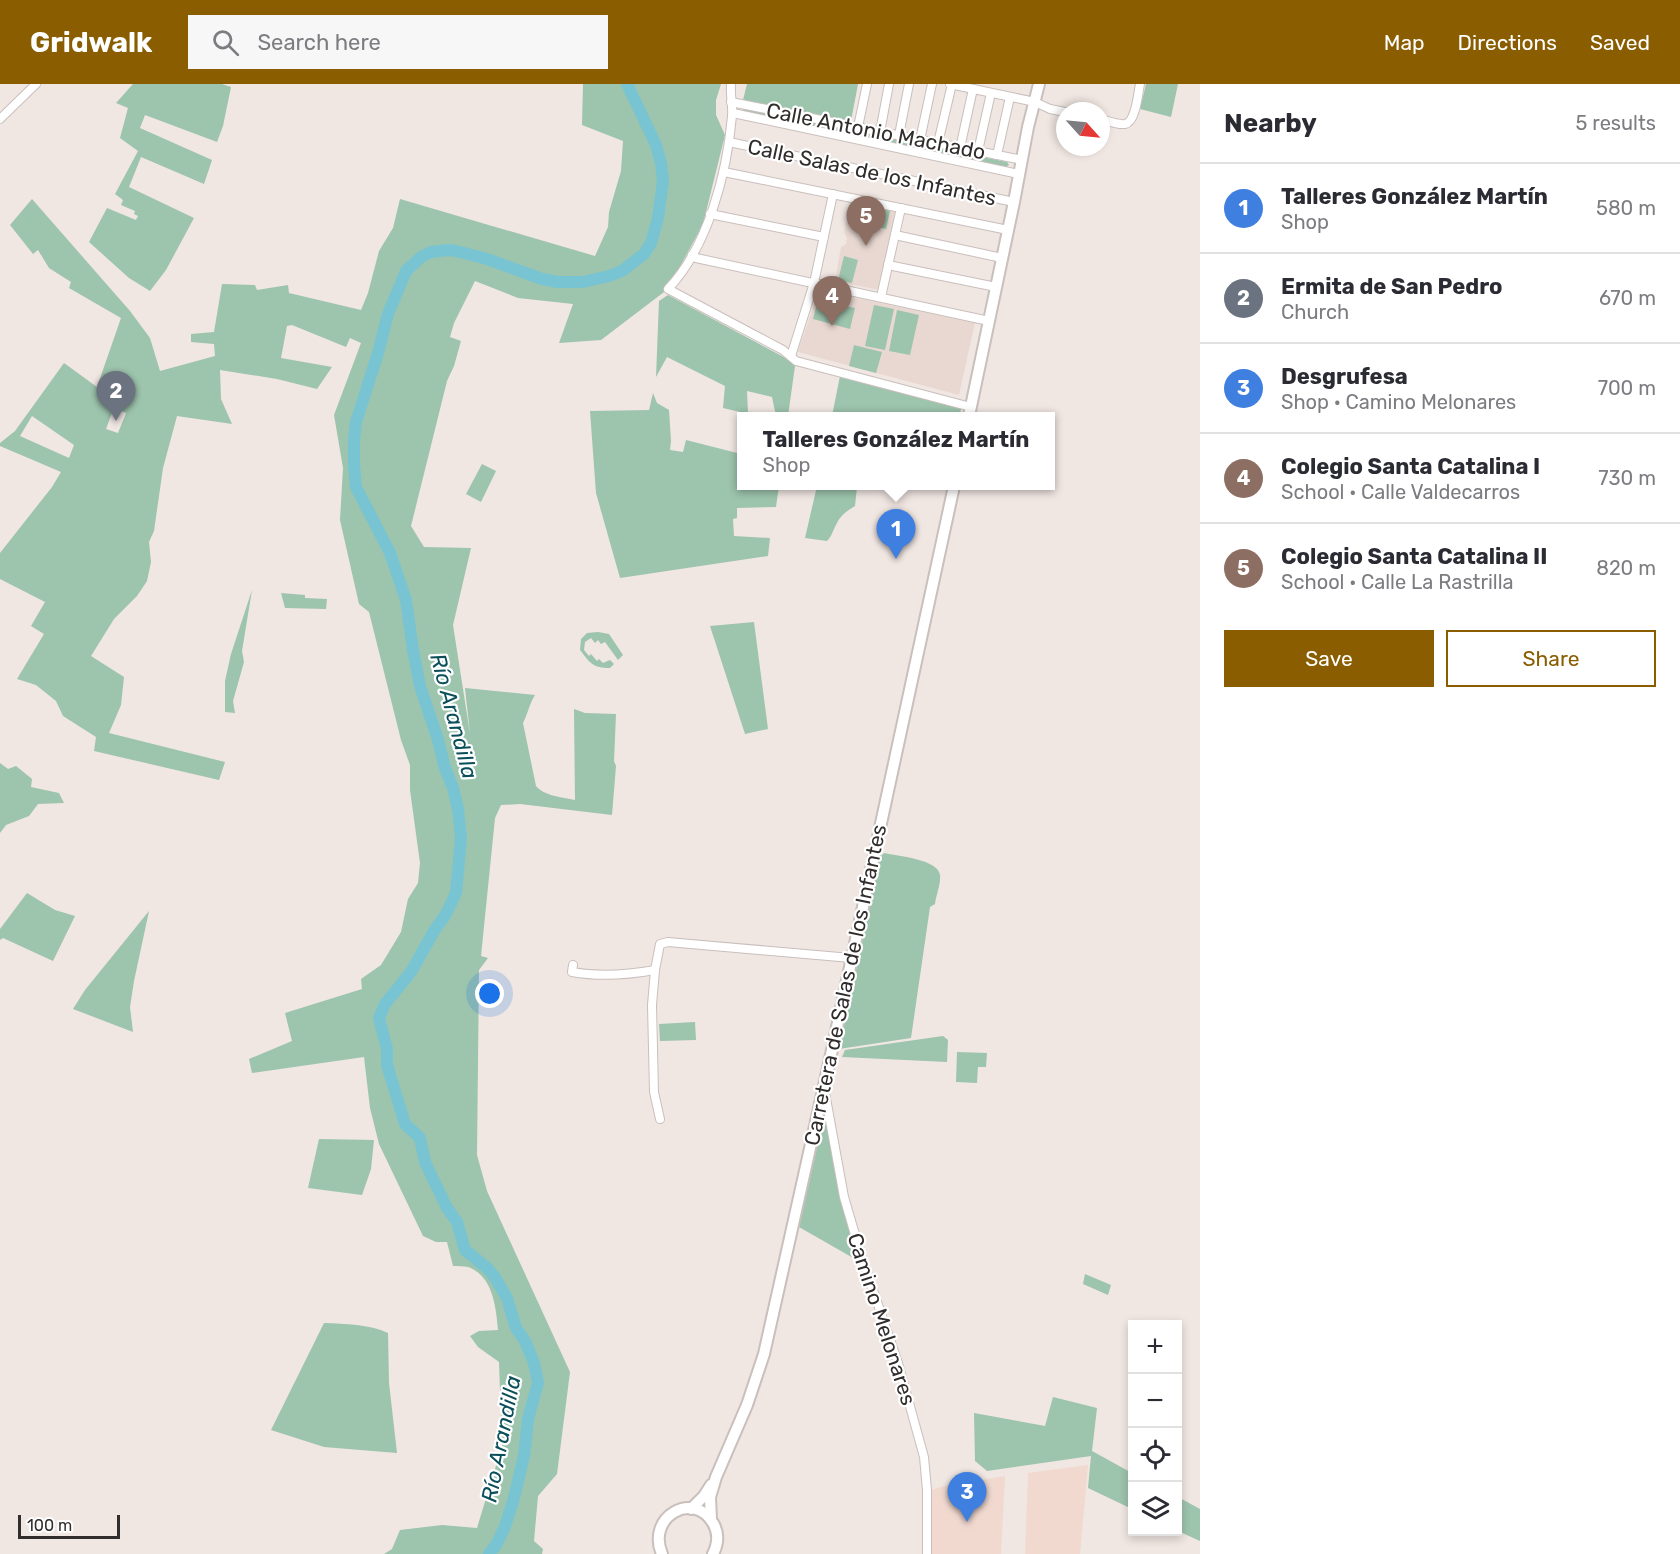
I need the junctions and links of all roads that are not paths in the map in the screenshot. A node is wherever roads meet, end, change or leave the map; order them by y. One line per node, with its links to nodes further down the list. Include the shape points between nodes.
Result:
1 (36, 84): 17 (street)
2 (731, 84): 13 (street)
3 (867, 84): 19 (street)
4 (890, 84): 20 (street)
5 (909, 84): 21 (street)
6 (932, 84): 22 (street)
7 (1039, 84): 14 (main road)
8 (1140, 84): 18 (street, via 1134,116 1125,124)
9 (955, 85): 10 (street); 24 (street)
10 (973, 89): 11 (street); 26 (street)
11 (991, 93): 12 (street); 27 (street)
12 (1010, 97): 14 (street); 28 (street)
13 (731, 102): 16 (street); 19 (street, Calle Antonio Machado)
14 (1035, 102): 15 (street); 29 (main road)
15 (1056, 110)
16 (733, 113): 23 (street); 25 (street, Calle Antonio Machado)
17 (0, 119)
18 (1110, 121)
19 (858, 127): 20 (street, Calle Antonio Machado)
20 (882, 132): 21 (street, Calle Antonio Machado); 25 (street)
21 (899, 135): 22 (street, Calle Antonio Machado)
22 (920, 140): 24 (street, Calle Antonio Machado)
23 (729, 142): 30 (street); 32 (street, Calle Salas de los Infantes)
24 (938, 144): 26 (street, Calle Antonio Machado)
25 (882, 145): 29 (street, Calle Antonio Machado)
26 (960, 148): 27 (street, Calle Antonio Machado)
27 (978, 152): 28 (street, Calle Antonio Machado)
28 (997, 156): 29 (street, Calle Antonio Machado)
29 (1020, 168): 32 (main road)
30 (724, 172): 31 (street); 34 (street)
31 (833, 194): 33 (street); 37 (street)
32 (1014, 202): 35 (main road)
33 (901, 208): 35 (street); 36 (street)
34 (710, 214): 37 (street); 38 (street)
35 (1008, 230): 39 (main road)
36 (895, 235): 39 (street); 40 (street)
37 (824, 237): 41 (street)
38 (692, 255): 41 (street); 45 (street, via 668,289)
39 (1002, 258): 42 (main road)
40 (888, 265): 42 (street); 43 (street)
41 (814, 283): 43 (street); 45 (street)
42 (996, 287): 44 (main road)
43 (881, 297): 44 (street)
44 (989, 321): 46 (main road)
45 (791, 356): 46 (street, via 796,361)
46 (970, 412)
47 (953, 490): 48 (main road, Carretera de Salas de los Infantes)
48 (851, 958): 50 (street, via 668,942 660,944); 51 (main road, Carretera de Salas de los Infantes)
49 (573, 965): 50 (street, via 572,972 588,975 630,975)
50 (655, 970): 52 (street, via 654,1092)
51 (824, 1084): 53 (main road, Carretera de Salas de los Infantes, via 760,1366); 59 (street, Camino Melonares, via 844,1197 924,1458)
52 (660, 1119)
53 (716, 1478): 54 (main road, Carretera de Salas de los Infantes); 55 (main road, Carretera de Salas de los Infantes, via 710,1497)
54 (691, 1509): 55 (main road); 57 (main road, via 675,1512 662,1522 658,1538)
55 (711, 1519): 56 (main road, Carretera de Salas de los Infantes, via 717,1535)
56 (715, 1549): 58 (main road)
57 (662, 1554)
58 (725, 1554)
59 (927, 1554)

